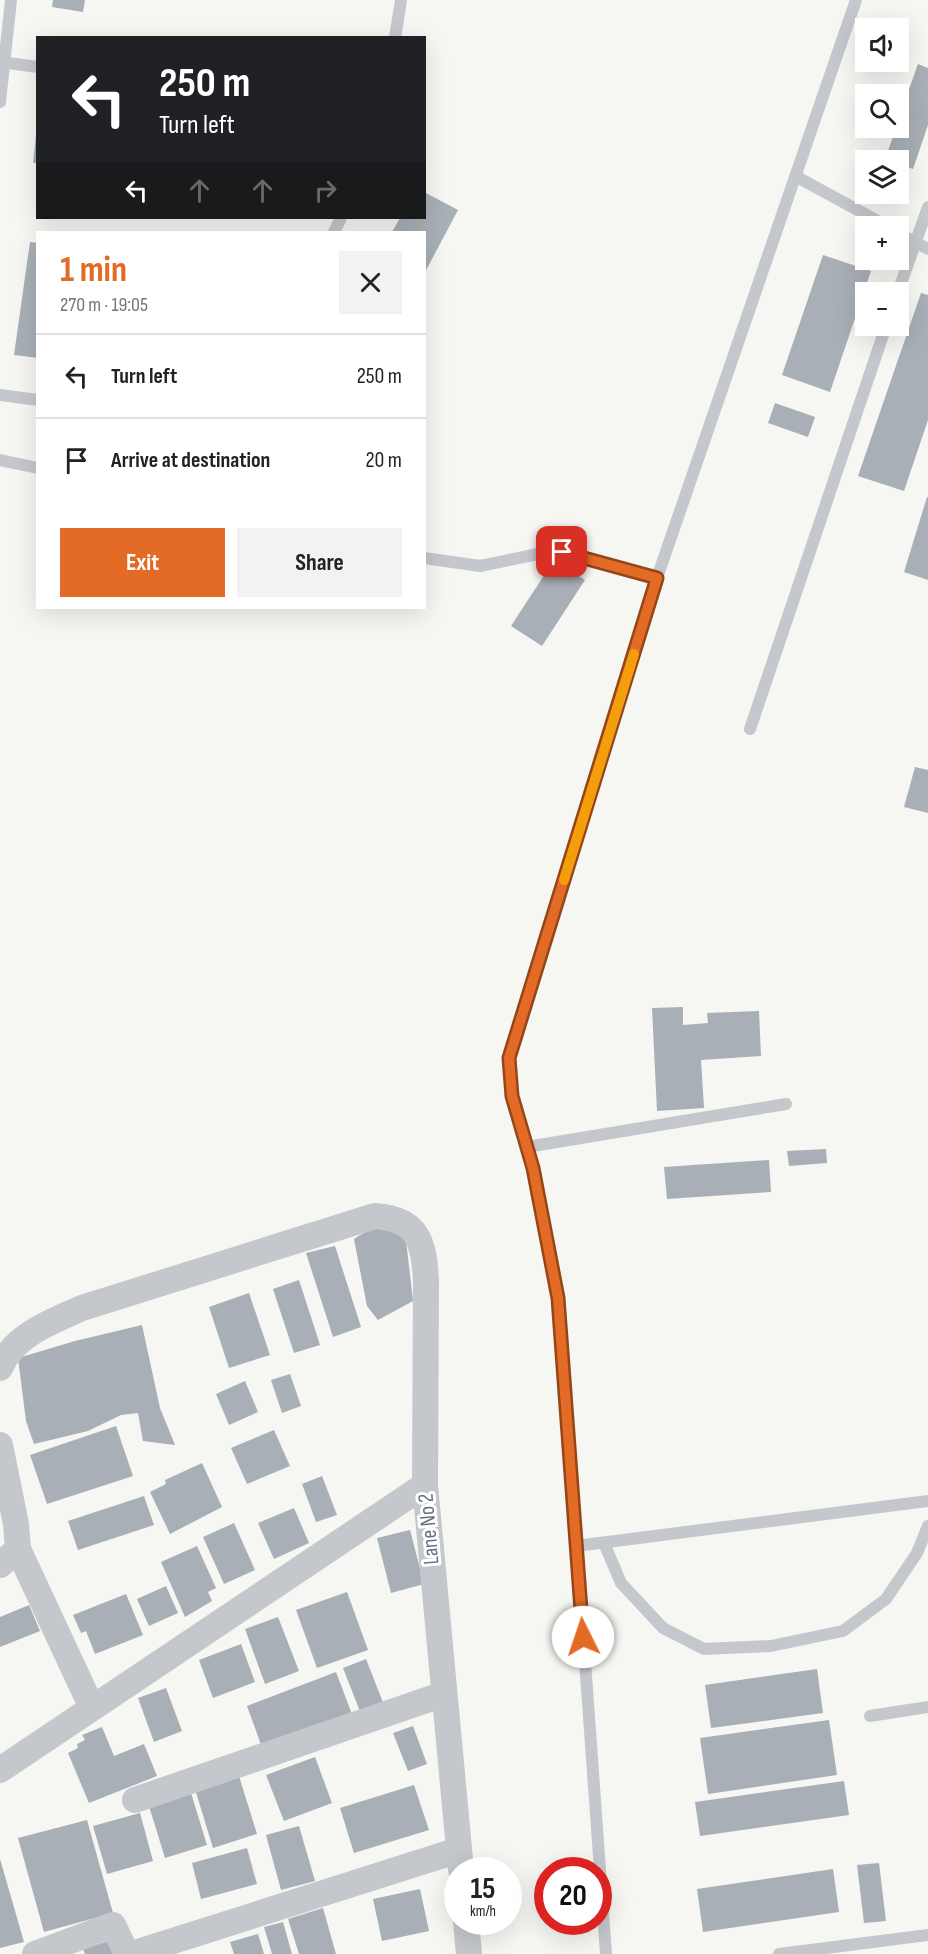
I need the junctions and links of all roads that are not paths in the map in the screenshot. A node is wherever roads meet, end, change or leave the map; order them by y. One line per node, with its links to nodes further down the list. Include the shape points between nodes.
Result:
1 (11, 0): 5 (lane)
2 (400, 0): 4 (lane)
3 (856, 0): 8 (lane)
4 (395, 36)
5 (2, 62): 6 (lane); 7 (lane)
6 (36, 67)
7 (0, 102)
8 (797, 177): 10 (lane); 21 (lane)
9 (928, 207): 12 (lane)
10 (869, 216)
11 (909, 239): 12 (lane)
12 (915, 242): 13 (lane); 14 (lane)
13 (928, 249)
14 (901, 282)
15 (883, 336): 22 (lane)
16 (0, 395): 17 (lane)
17 (36, 400)
18 (0, 460): 19 (lane)
19 (36, 468)
20 (426, 558): 21 (lane, via 480,566 562,552)
21 (657, 578): 24 (lane, via 509,1058 512,1096)
22 (750, 729)
23 (786, 1104): 24 (lane)
24 (526, 1147): 31 (lane, via 536,1179 558,1298)
25 (0, 1368): 27 (street, Lane No 2, via 7,1352 39,1328 82,1308 375,1216 394,1218 416,1235 425,1253)
26 (0, 1445): 32 (street, via 16,1524)
27 (425, 1485): 33 (street, Lane No 2); 35 (street)
28 (928, 1501): 30 (lane)
29 (928, 1526): 30 (lane, via 917,1553 886,1599 843,1631 771,1646 704,1649 663,1628 621,1583)
30 (604, 1543): 31 (lane)
31 (576, 1546): 47 (lane)
32 (9, 1557): 35 (street)
33 (444, 1694): 38 (street); 39 (street, Lane No 2)
34 (928, 1707): 36 (lane)
35 (92, 1708): 37 (street)
36 (870, 1716)
37 (0, 1770)
38 (135, 1800)
39 (460, 1857)
40 (444, 1865): 45 (street)
41 (467, 1935): 46 (street)
42 (928, 1935): 48 (lane)
43 (35, 1954): 44 (street, via 114,1925)
44 (127, 1954)
45 (132, 1954)
46 (469, 1954)
47 (606, 1954)
48 (779, 1954)

